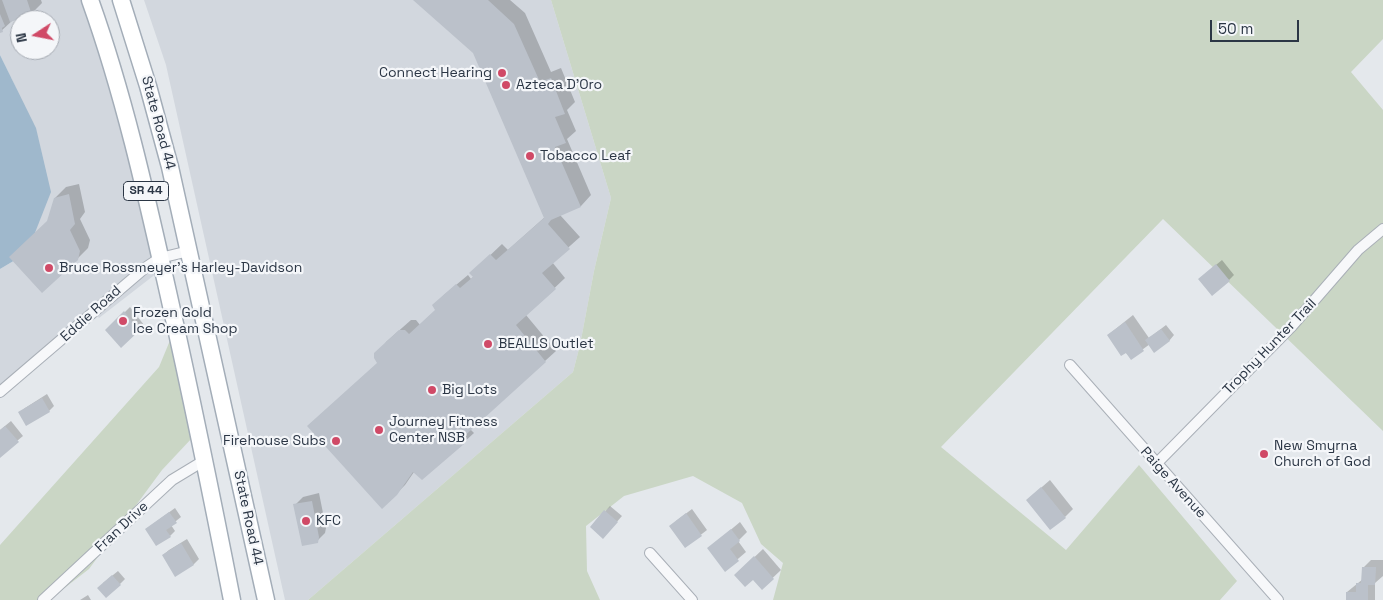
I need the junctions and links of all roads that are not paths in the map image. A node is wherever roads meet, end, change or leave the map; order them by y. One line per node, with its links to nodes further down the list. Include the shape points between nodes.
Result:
1 (90, 0): 5 (main road, State Road 44 / SR 44, via 131,133)
2 (121, 0): 4 (main road, State Road 44 / SR 44, via 170,167)
3 (1383, 229): 9 (street, Trophy Hunter Trail, via 1358,250 1292,326)
4 (189, 251): 5 (street, Eddie Road); 13 (main road, State Road 44 / SR 44)
5 (160, 258): 7 (street, Eddie Road, via 125,284); 8 (main road, State Road 44 / SR 44)
6 (1070, 364): 9 (street, Paige Avenue)
7 (0, 392)
8 (205, 460): 11 (street, Fran Drive, via 172,480); 12 (main road, State Road 44 / SR 44)
9 (1156, 464): 15 (street, Paige Avenue)
10 (650, 552): 14 (street)
11 (43, 600)
12 (232, 600)
13 (266, 600)
14 (692, 600)
15 (1278, 600)

